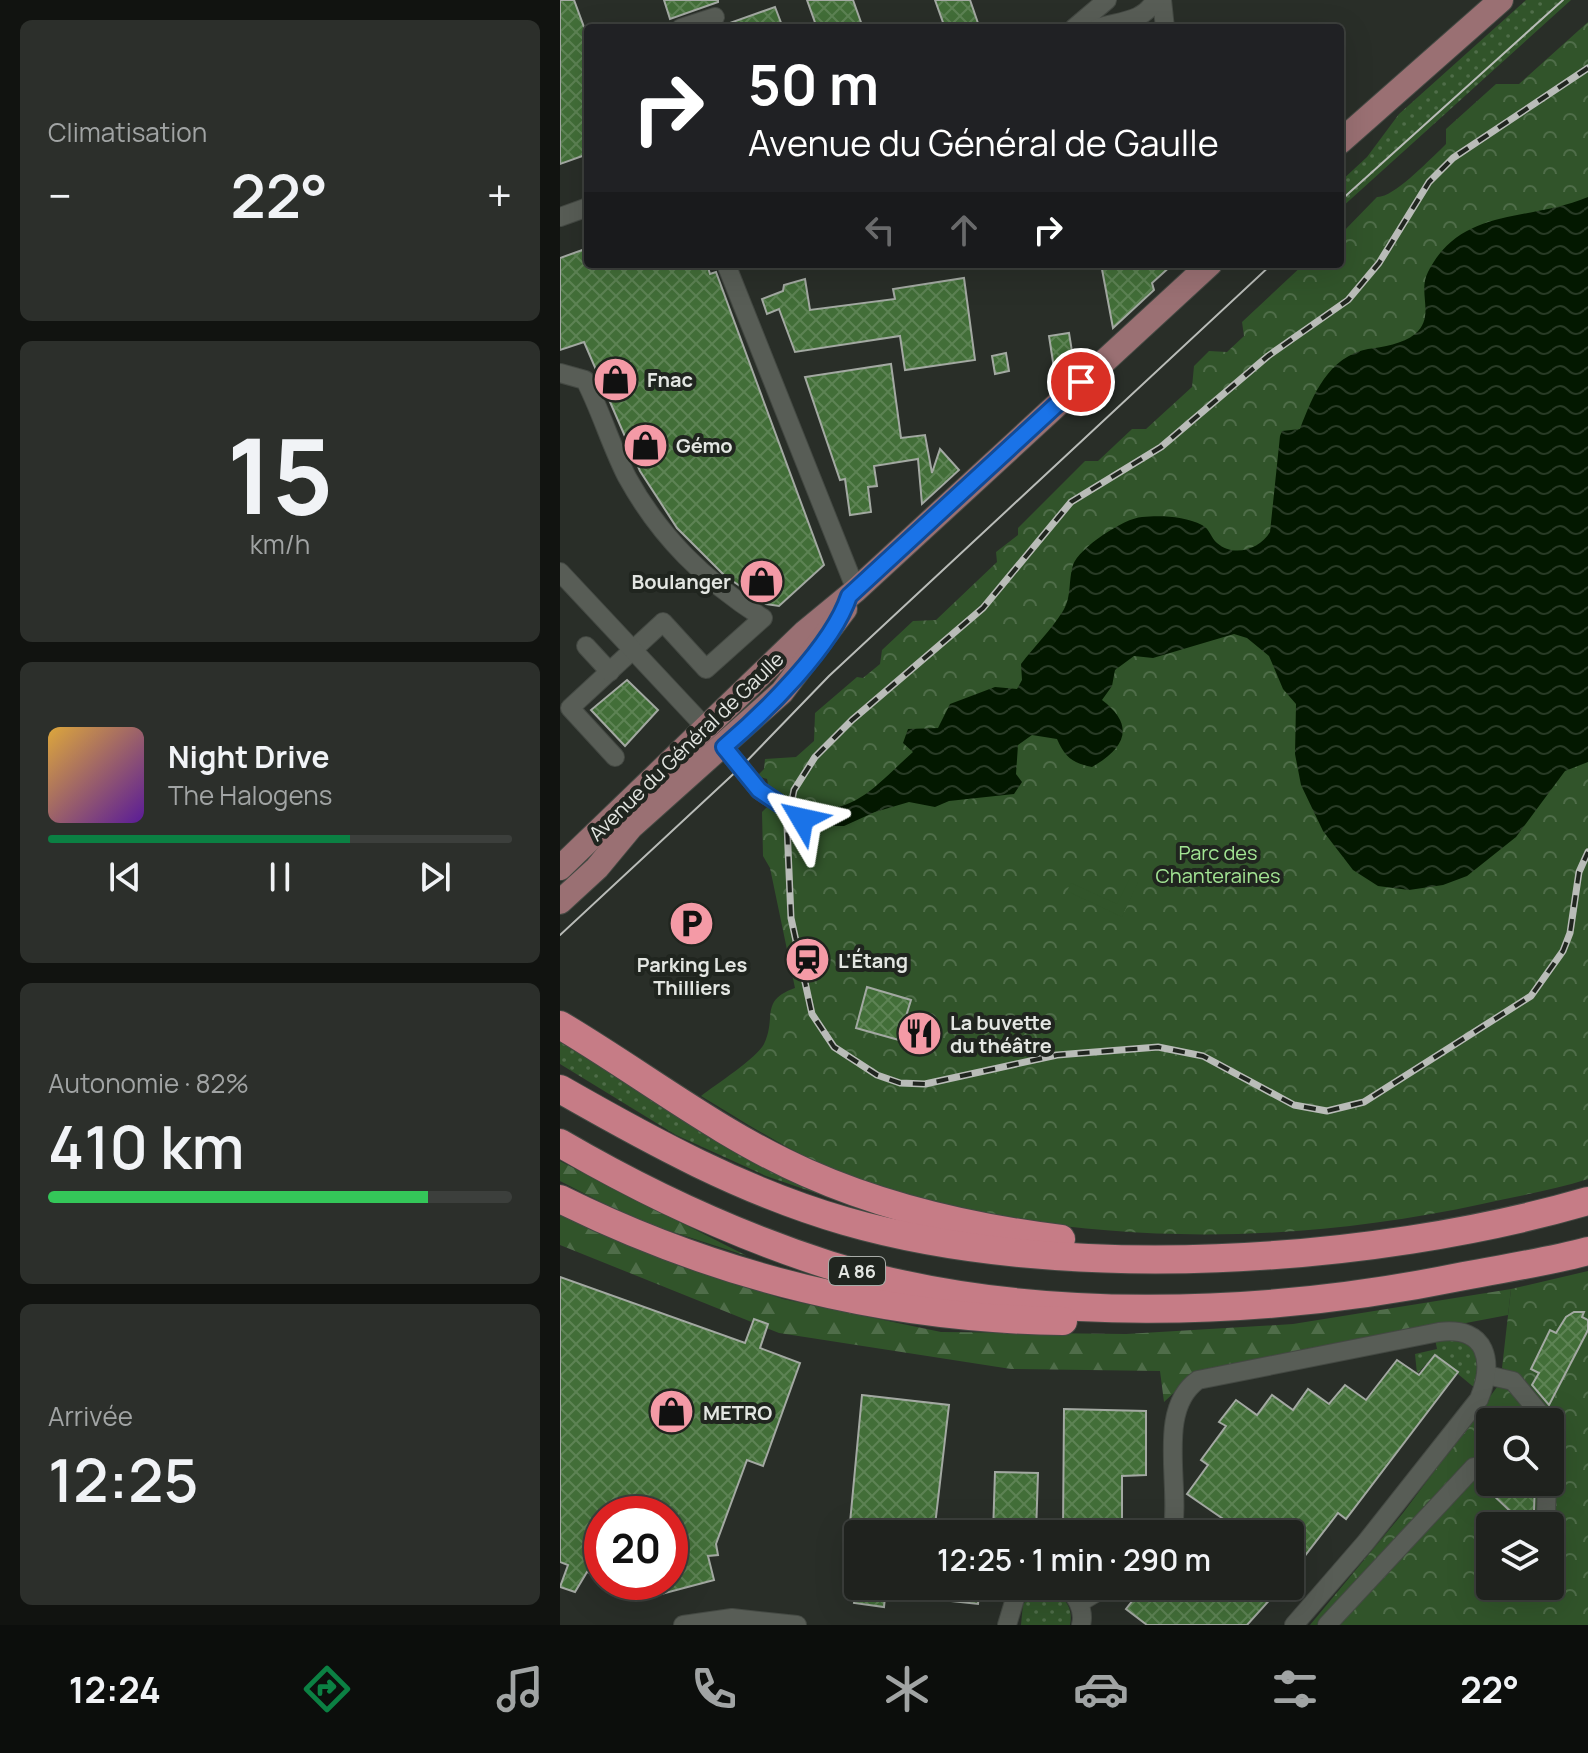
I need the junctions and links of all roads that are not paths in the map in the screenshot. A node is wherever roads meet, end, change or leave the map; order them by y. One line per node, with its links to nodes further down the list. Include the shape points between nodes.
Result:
1 (1107, 0): 7 (street)
2 (1155, 0): 8 (street)
3 (1162, 0): 9 (street)
4 (1501, 0): 10 (main road)
5 (715, 17): 6 (street)
6 (693, 24)
7 (1079, 24)
8 (1138, 24)
9 (1165, 24)
10 (1389, 101): 11 (main road); 12 (main road)
11 (1344, 139)
12 (1344, 156)
13 (584, 208): 14 (street)
14 (560, 217)
15 (728, 268): 19 (street)
16 (1206, 268): 19 (main road, Avenue du Général de Gaulle)
17 (560, 373): 21 (street, via 585,380 626,475 683,556 763,618 706,669 663,622)
18 (560, 572): 21 (street)
19 (853, 593): 23 (main road, Avenue du Général de Gaulle); 24 (main road, Avenue du Général de Gaulle, via 795,678)
20 (586, 646): 22 (street)
21 (633, 650): 22 (street); 23 (street)
22 (610, 672): 25 (street, via 570,708)
23 (706, 728): 24 (main road); 27 (main road, Avenue du Général de Gaulle)
24 (724, 747): 26 (street, via 759,790); 28 (main road, Avenue du Général de Gaulle, via 631,827)
25 (615, 757)
26 (802, 819)
27 (560, 868)
28 (560, 902)
29 (560, 1025): 35 (highway, via 757,1148 805,1172 908,1210 987,1229 1090,1242)
30 (560, 1089): 35 (highway, A 86, via 713,1170 844,1221 991,1252)
31 (560, 1143): 36 (highway, A 86, via 741,1232 831,1265 999,1299)
32 (560, 1199): 36 (highway, via 689,1255 789,1286 865,1302 999,1320 1150,1321)
33 (1588, 1201): 35 (highway, A 86, via 1504,1223 1390,1242 1252,1255)
34 (1588, 1251): 36 (highway, A 86, via 1314,1302)
35 (1112, 1258)
36 (1178, 1309)
37 (1487, 1375): 38 (street, via 1513,1381); 40 (street, via 1488,1360 1477,1340 1455,1330 1198,1380 1175,1412); 49 (street, via 1479,1399)
38 (1535, 1408)
39 (1474, 1467): 50 (street)
40 (1172, 1520)
41 (1015, 1600): 47 (street)
42 (1077, 1600): 44 (street)
43 (1084, 1600): 44 (street)
44 (1079, 1603): 48 (street)
45 (683, 1625): 46 (street, via 732,1618)
46 (797, 1625)
47 (1007, 1625)
48 (1081, 1625)
49 (1294, 1625)
50 (1327, 1625)

